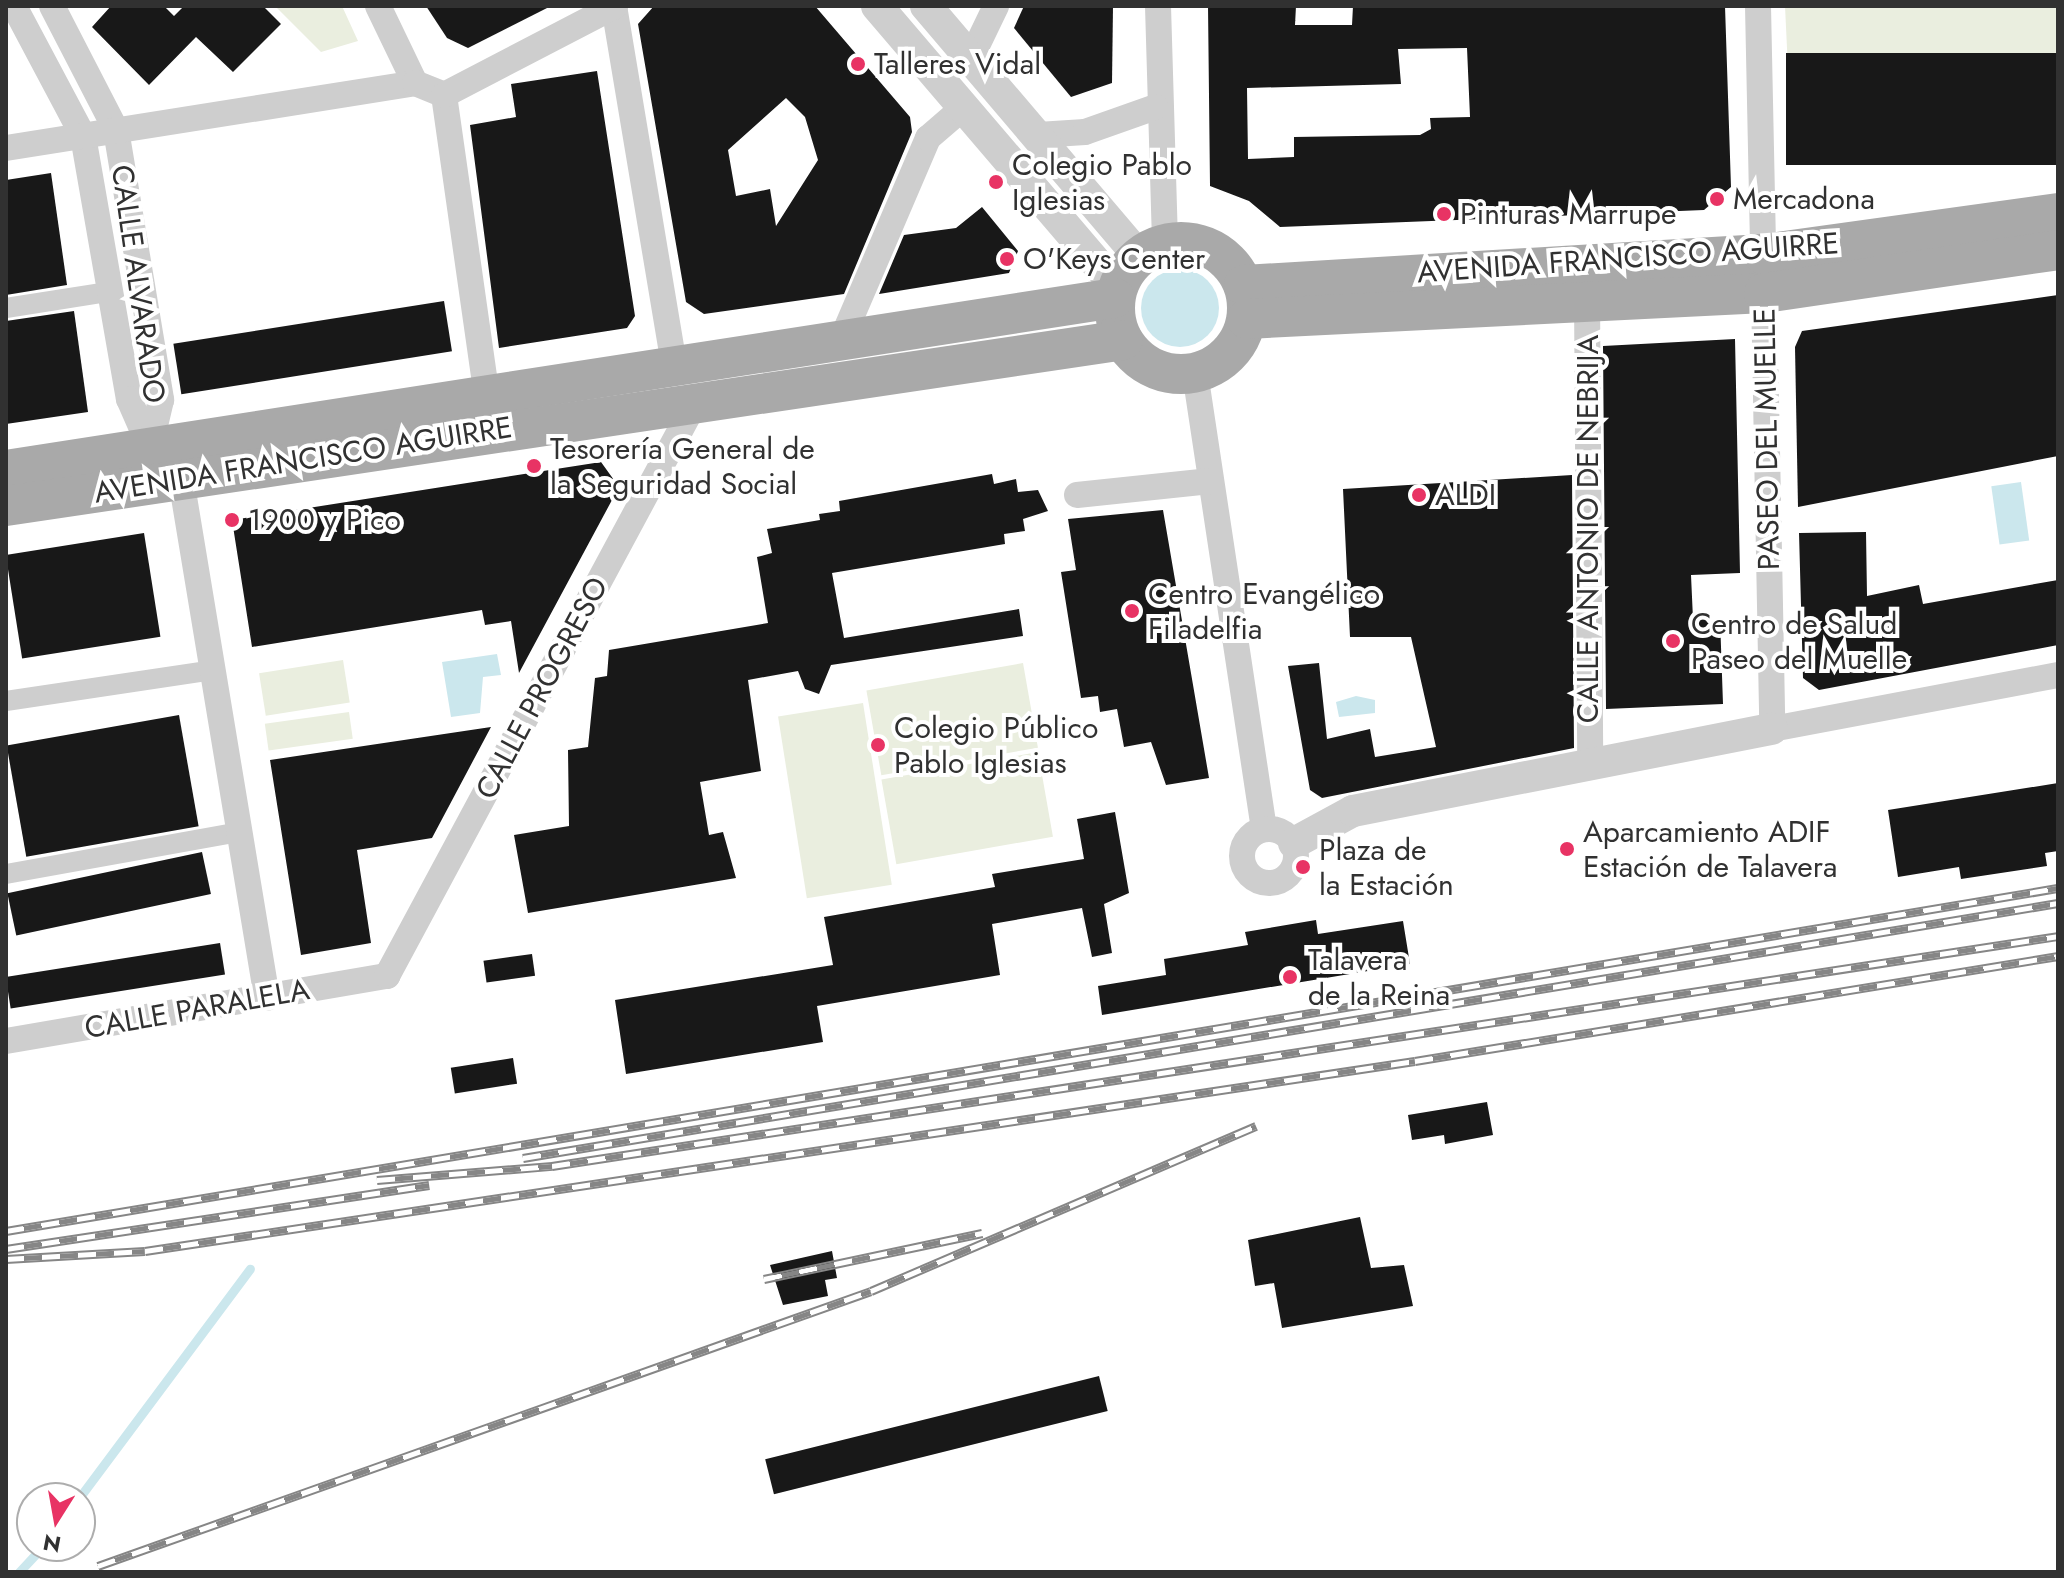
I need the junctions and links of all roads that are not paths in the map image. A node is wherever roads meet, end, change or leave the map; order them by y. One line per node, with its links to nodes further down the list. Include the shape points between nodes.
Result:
1 (14, 6): 17 (street, CALLE ALVARADO)
2 (52, 6): 15 (street, CALLE ALVARADO)
3 (378, 6): 11 (street)
4 (614, 6): 12 (street); 30 (street)
5 (877, 6): 13 (street)
6 (926, 6): 10 (street)
7 (996, 6): 10 (street)
8 (1158, 6): 14 (street)
9 (1758, 6): 21 (street)
10 (971, 58): 16 (street)
11 (415, 83): 12 (street); 15 (street)
12 (444, 95): 32 (street)
13 (964, 107): 22 (street); 29 (street, via 928,138)
14 (1156, 107): 16 (street, via 1085,132); 22 (street)
15 (116, 130): 17 (street); 34 (street, CALLE ALVARADO, via 161,400)
16 (1038, 135): 22 (street)
17 (83, 136): 18 (street); 23 (street, CALLE ALVARADO)
18 (6, 148)
19 (2058, 213): 21 (main road, AVENIDA FRANCISCO AGUIRRE)
20 (2058, 250): 24 (main road, AVENIDA FRANCISCO AGUIRRE)
21 (1763, 254): 26 (main road, AVENIDA FRANCISCO AGUIRRE)
22 (1134, 271): 26 (main road, AVENIDA FRANCISCO AGUIRRE, via 1213,249); 28 (main road); 29 (main road, AVENIDA FRANCISCO AGUIRRE)
23 (107, 292): 27 (street); 34 (street, CALLE ALVARADO, via 129,399)
24 (1764, 293): 25 (main road, AVENIDA FRANCISCO AGUIRRE); 43 (street, PASEO DEL MUELLE)
25 (1587, 296): 26 (main road, AVENIDA FRANCISCO AGUIRRE); 44 (street, CALLE ANTONIO DE NEBRIJA)
26 (1246, 302): 31 (main road, via 1229,354)
27 (6, 308)
28 (1123, 340): 31 (main road, via 1154,368); 33 (main road, AVENIDA FRANCISCO AGUIRRE)
29 (841, 341): 30 (main road, AVENIDA FRANCISCO AGUIRRE)
30 (674, 365): 32 (main road, AVENIDA FRANCISCO AGUIRRE)
31 (1195, 373): 37 (street)
32 (487, 396): 34 (main road, AVENIDA FRANCISCO AGUIRRE)
33 (696, 401): 36 (main road, AVENIDA FRANCISCO AGUIRRE); 49 (street, CALLE PROGRESO)
34 (150, 447): 35 (main road, AVENIDA FRANCISCO AGUIRRE)
35 (6, 470)
36 (181, 479): 39 (main road, AVENIDA FRANCISCO AGUIRRE); 40 (street)
37 (1210, 481): 38 (street); 45 (street)
38 (1077, 495)
39 (6, 506)
40 (213, 670): 42 (street); 46 (street)
41 (2058, 675): 43 (street)
42 (6, 701)
43 (1772, 729): 44 (street)
44 (1590, 762): 47 (street, via 1353,811)
45 (1264, 829): 47 (street); 47 (street, via 1244,846 1243,863 1254,878 1271,883 1287,876 1296,861)
46 (239, 832): 48 (street); 50 (street)
47 (1294, 843)
48 (6, 874)
49 (387, 976): 50 (street, CALLE PARALELA)
50 (267, 998): 51 (street, CALLE PARALELA)
51 (6, 1041)

